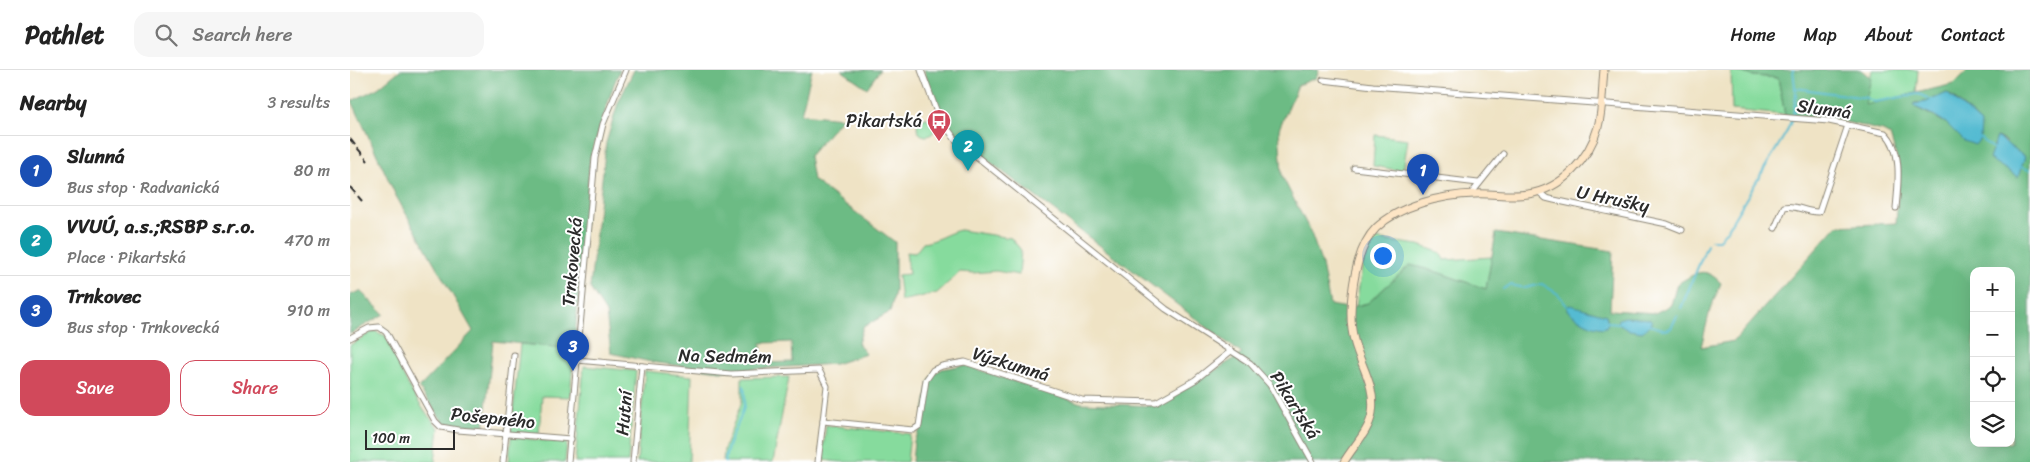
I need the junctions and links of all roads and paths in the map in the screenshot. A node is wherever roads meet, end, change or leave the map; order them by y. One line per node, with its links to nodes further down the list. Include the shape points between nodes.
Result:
1 (626, 70): 18 (street, Trnkovecká, via 603,124 595,158)
2 (921, 70): 16 (street, Pikartská, via 938,115 955,138 1166,309)
3 (1604, 70): 5 (street)
4 (1323, 80): 5 (street, Slunná)
5 (1601, 102): 6 (street, Slunná); 10 (street, via 1598,126 1587,153 1564,178)
6 (1848, 125): 12 (street, Slunná, via 1885,133 1889,137 1899,168); 13 (street, via 1819,212 1784,207)
7 (1503, 154): 9 (street)
8 (1354, 168): 9 (street)
9 (1478, 183): 11 (street)
10 (1538, 192): 11 (street); 14 (street, U Hrušky, via 1546,198)
11 (1471, 194): 28 (street, via 1432,200 1394,215 1377,228 1366,243 1354,285 1352,321 1354,341 1370,382 1372,412 1367,428)
12 (1896, 208)
13 (1775, 228)
14 (1682, 230)
15 (350, 338): 21 (street, Pošepného, via 369,328 379,327 391,338 441,427)
16 (1231, 351): 20 (street, Výzkumná, via 1195,380 1156,402 1082,400 965,362 942,366 931,372 926,380 919,426 913,430); 27 (street, Pikartská, via 1250,363 1270,385)
17 (514, 355): 21 (street)
18 (577, 360): 19 (street, Na Sedmém); 22 (street, Trnkovecká)
19 (642, 366): 20 (street, Na Sedmém, via 731,374 819,370 826,381 827,392); 25 (street, Hutní)
20 (823, 421): 26 (street)
21 (506, 434): 22 (street, Pošepného); 23 (street)
22 (570, 439): 24 (street, Trnkovecká)
23 (503, 462)
24 (568, 462)
25 (633, 462)
26 (818, 462)
27 (1313, 462)
28 (1344, 462)

